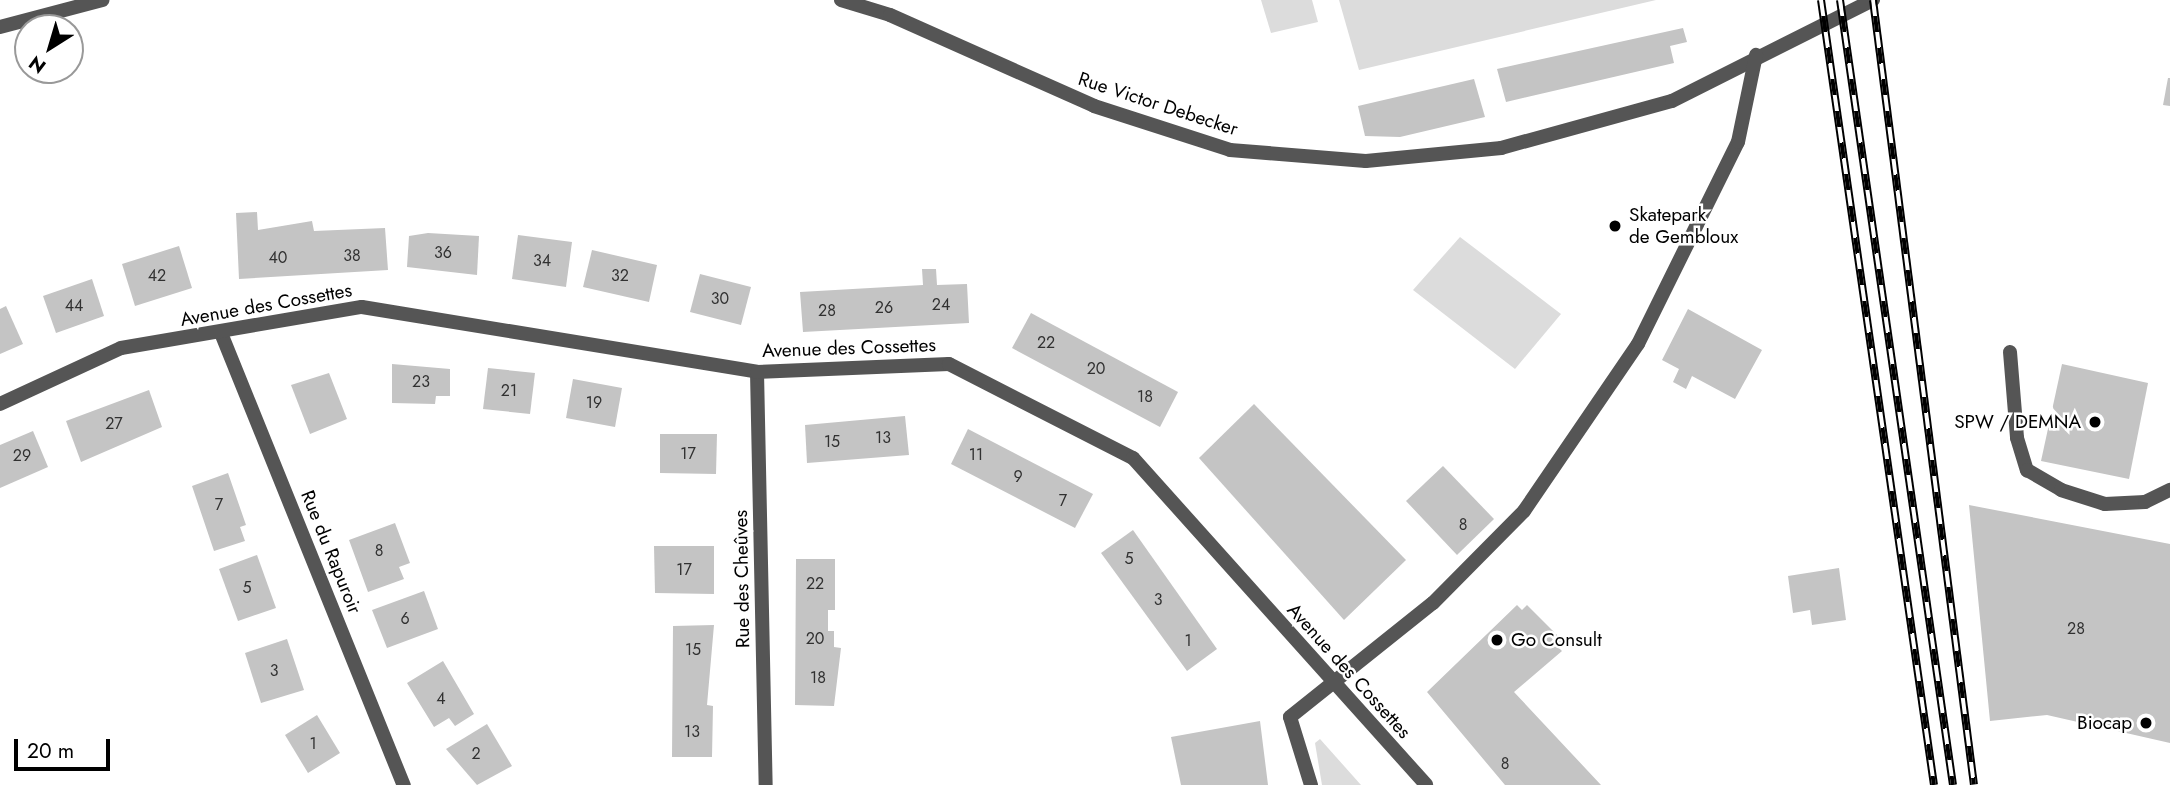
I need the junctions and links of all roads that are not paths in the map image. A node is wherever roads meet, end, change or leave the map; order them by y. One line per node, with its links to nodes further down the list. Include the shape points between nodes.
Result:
1 (102, 0): 4 (street)
2 (841, 0): 5 (street, Rue Victor Debecker, via 1094,106 1230,150 1366,161 1501,148 1672,101)
3 (1873, 0): 5 (street, Rue Victor Debecker)
4 (0, 27)
5 (1756, 55): 11 (street, via 1738,142 1638,344 1524,511 1433,603)
6 (221, 334): 8 (street, Avenue des Cossettes, via 362,307); 9 (street, Avenue des Cossettes, via 121,348); 12 (street, Rue du Rapuroir)
7 (2010, 352): 10 (street, via 2017,438 2027,470 2060,490 2105,504 2145,502)
8 (757, 372): 11 (street, Avenue des Cossettes, via 949,364 1133,458); 13 (street, Rue des Cheûves)
9 (0, 404)
10 (2170, 490)
11 (1332, 683): 14 (street, via 1290,717); 15 (street, Avenue des Cossettes)
12 (404, 785)
13 (766, 785)
14 (1311, 785)
15 (1426, 785)

